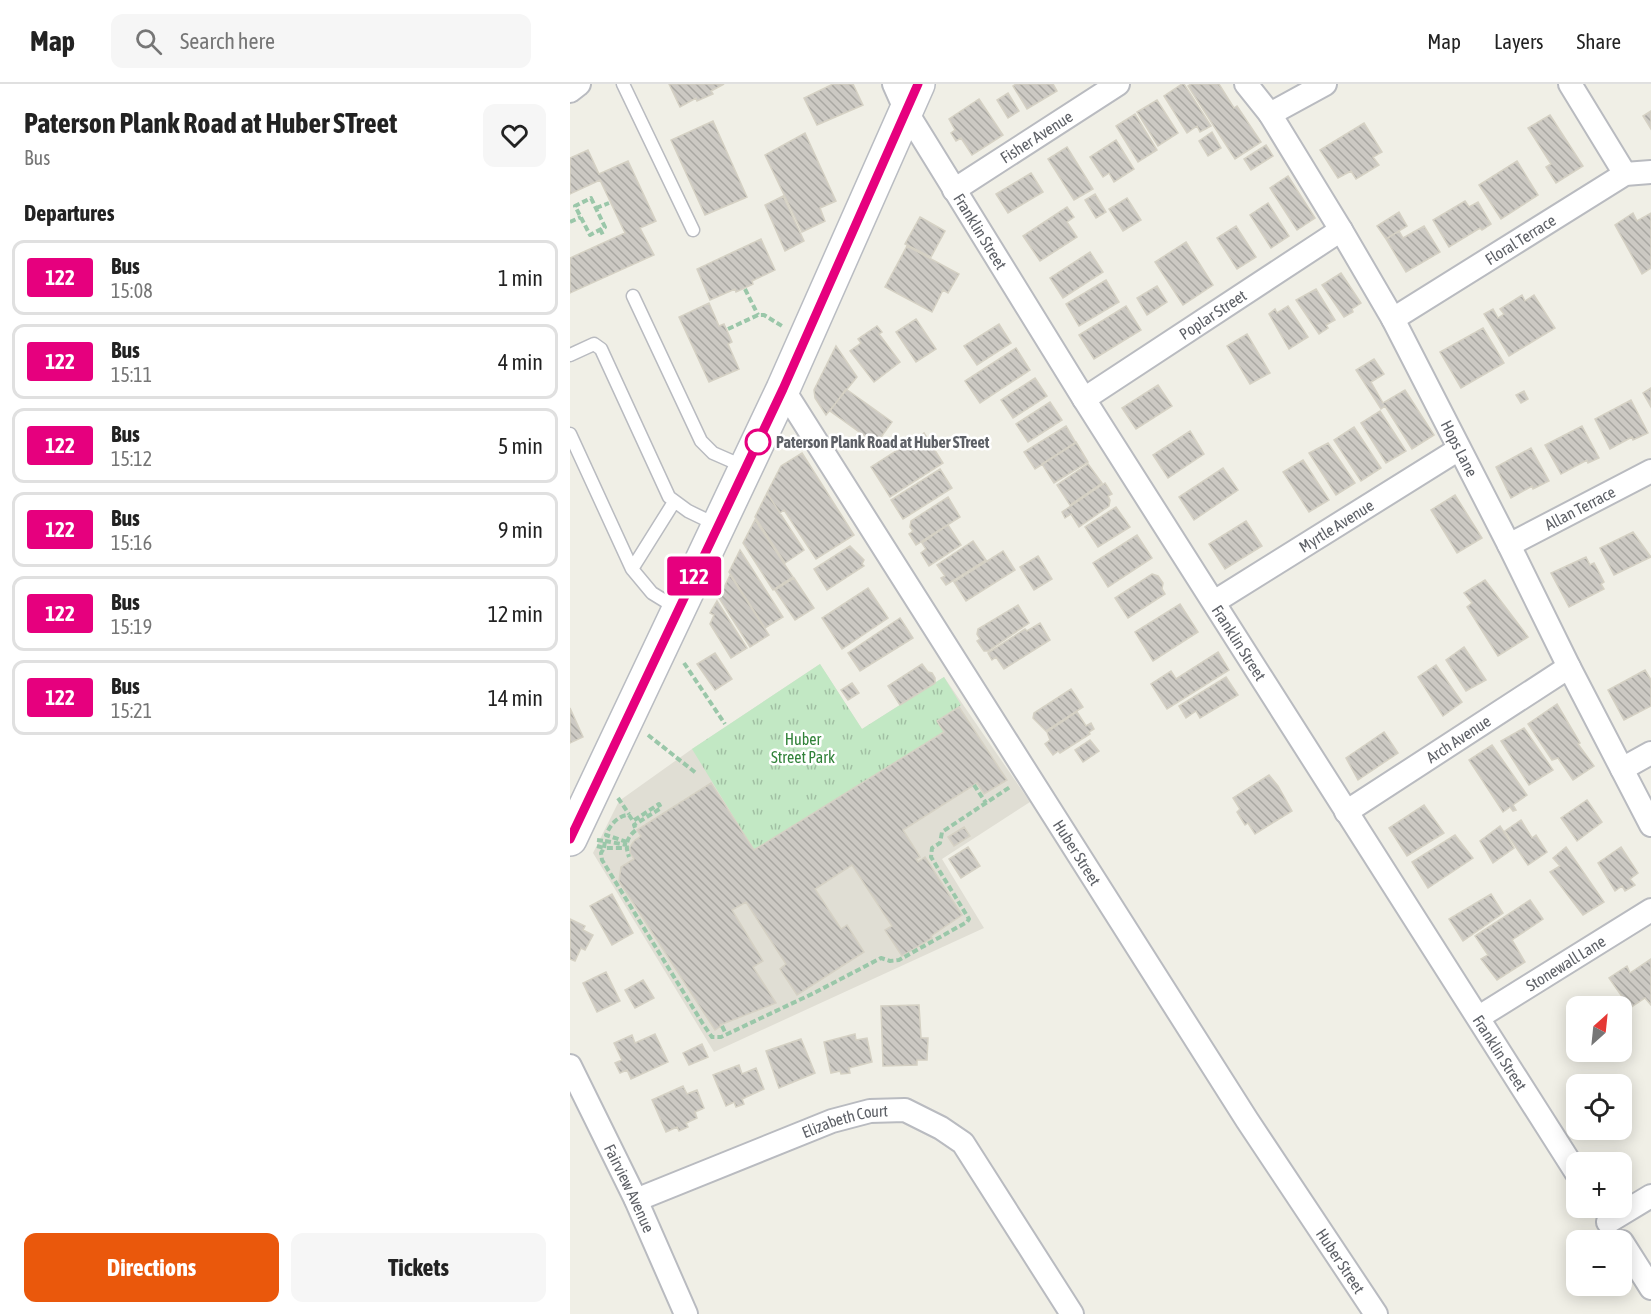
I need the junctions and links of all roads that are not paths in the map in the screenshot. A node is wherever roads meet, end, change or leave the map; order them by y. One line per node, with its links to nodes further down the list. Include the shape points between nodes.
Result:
1 (579, 84): 7 (street)
2 (623, 84): 13 (lane)
3 (1118, 84): 12 (street, Fisher Avenue)
4 (1246, 84): 9 (street, Hops Lane)
5 (1325, 84): 9 (street)
6 (1570, 84): 11 (street)
7 (570, 91)
8 (906, 93): 12 (street, Franklin Street); 18 (street)
9 (1270, 114): 14 (street, Hops Lane)
10 (1651, 172): 11 (street, Floral Terrace)
11 (1625, 174): 16 (street, Floral Terrace)
12 (954, 190): 19 (street, Franklin Street)
13 (693, 230)
14 (1341, 230): 16 (street, Hops Lane); 19 (street, Poplar Street)
15 (633, 296): 22 (lane, via 701,441 713,453)
16 (1393, 318): 21 (street, Hops Lane)
17 (570, 355): 24 (lane, via 594,344 601,349)
18 (783, 389): 22 (street); 46 (street, Huber Street, via 1247,1120)
19 (1084, 399): 28 (street, Franklin Street)
20 (570, 435): 27 (lane)
21 (1460, 448): 26 (street, Hops Lane); 28 (street, Myrtle Avenue)
22 (746, 468): 25 (street)
23 (1651, 471): 26 (street, Allan Terrace)
24 (674, 502): 25 (lane); 27 (lane)
25 (718, 525): 29 (street)
26 (1509, 545): 30 (street, Hops Lane)
27 (632, 569): 29 (lane, via 652,593)
28 (1214, 603): 33 (street, Franklin Street)
29 (679, 609): 35 (street)
30 (1569, 667): 32 (street, Hops Lane); 33 (street, Arch Avenue)
31 (1651, 753): 32 (street)
32 (1622, 769): 34 (street, Hops Lane)
33 (1346, 812): 37 (street, Franklin Street)
34 (1651, 825)
35 (570, 839)
36 (1651, 910): 37 (street, Stonewall Lane)
37 (1479, 1017): 39 (street, Franklin Street)
38 (570, 1066): 41 (street, Fairview Avenue)
39 (1566, 1156)
40 (1651, 1196): 42 (street)
41 (636, 1200): 44 (street, Fairview Avenue); 45 (street, Elizabeth Court, via 832,1121 870,1112 905,1110 963,1143)
42 (1612, 1228): 43 (street)
43 (1651, 1288)
44 (686, 1314)
45 (1072, 1314)
46 (1376, 1314)

